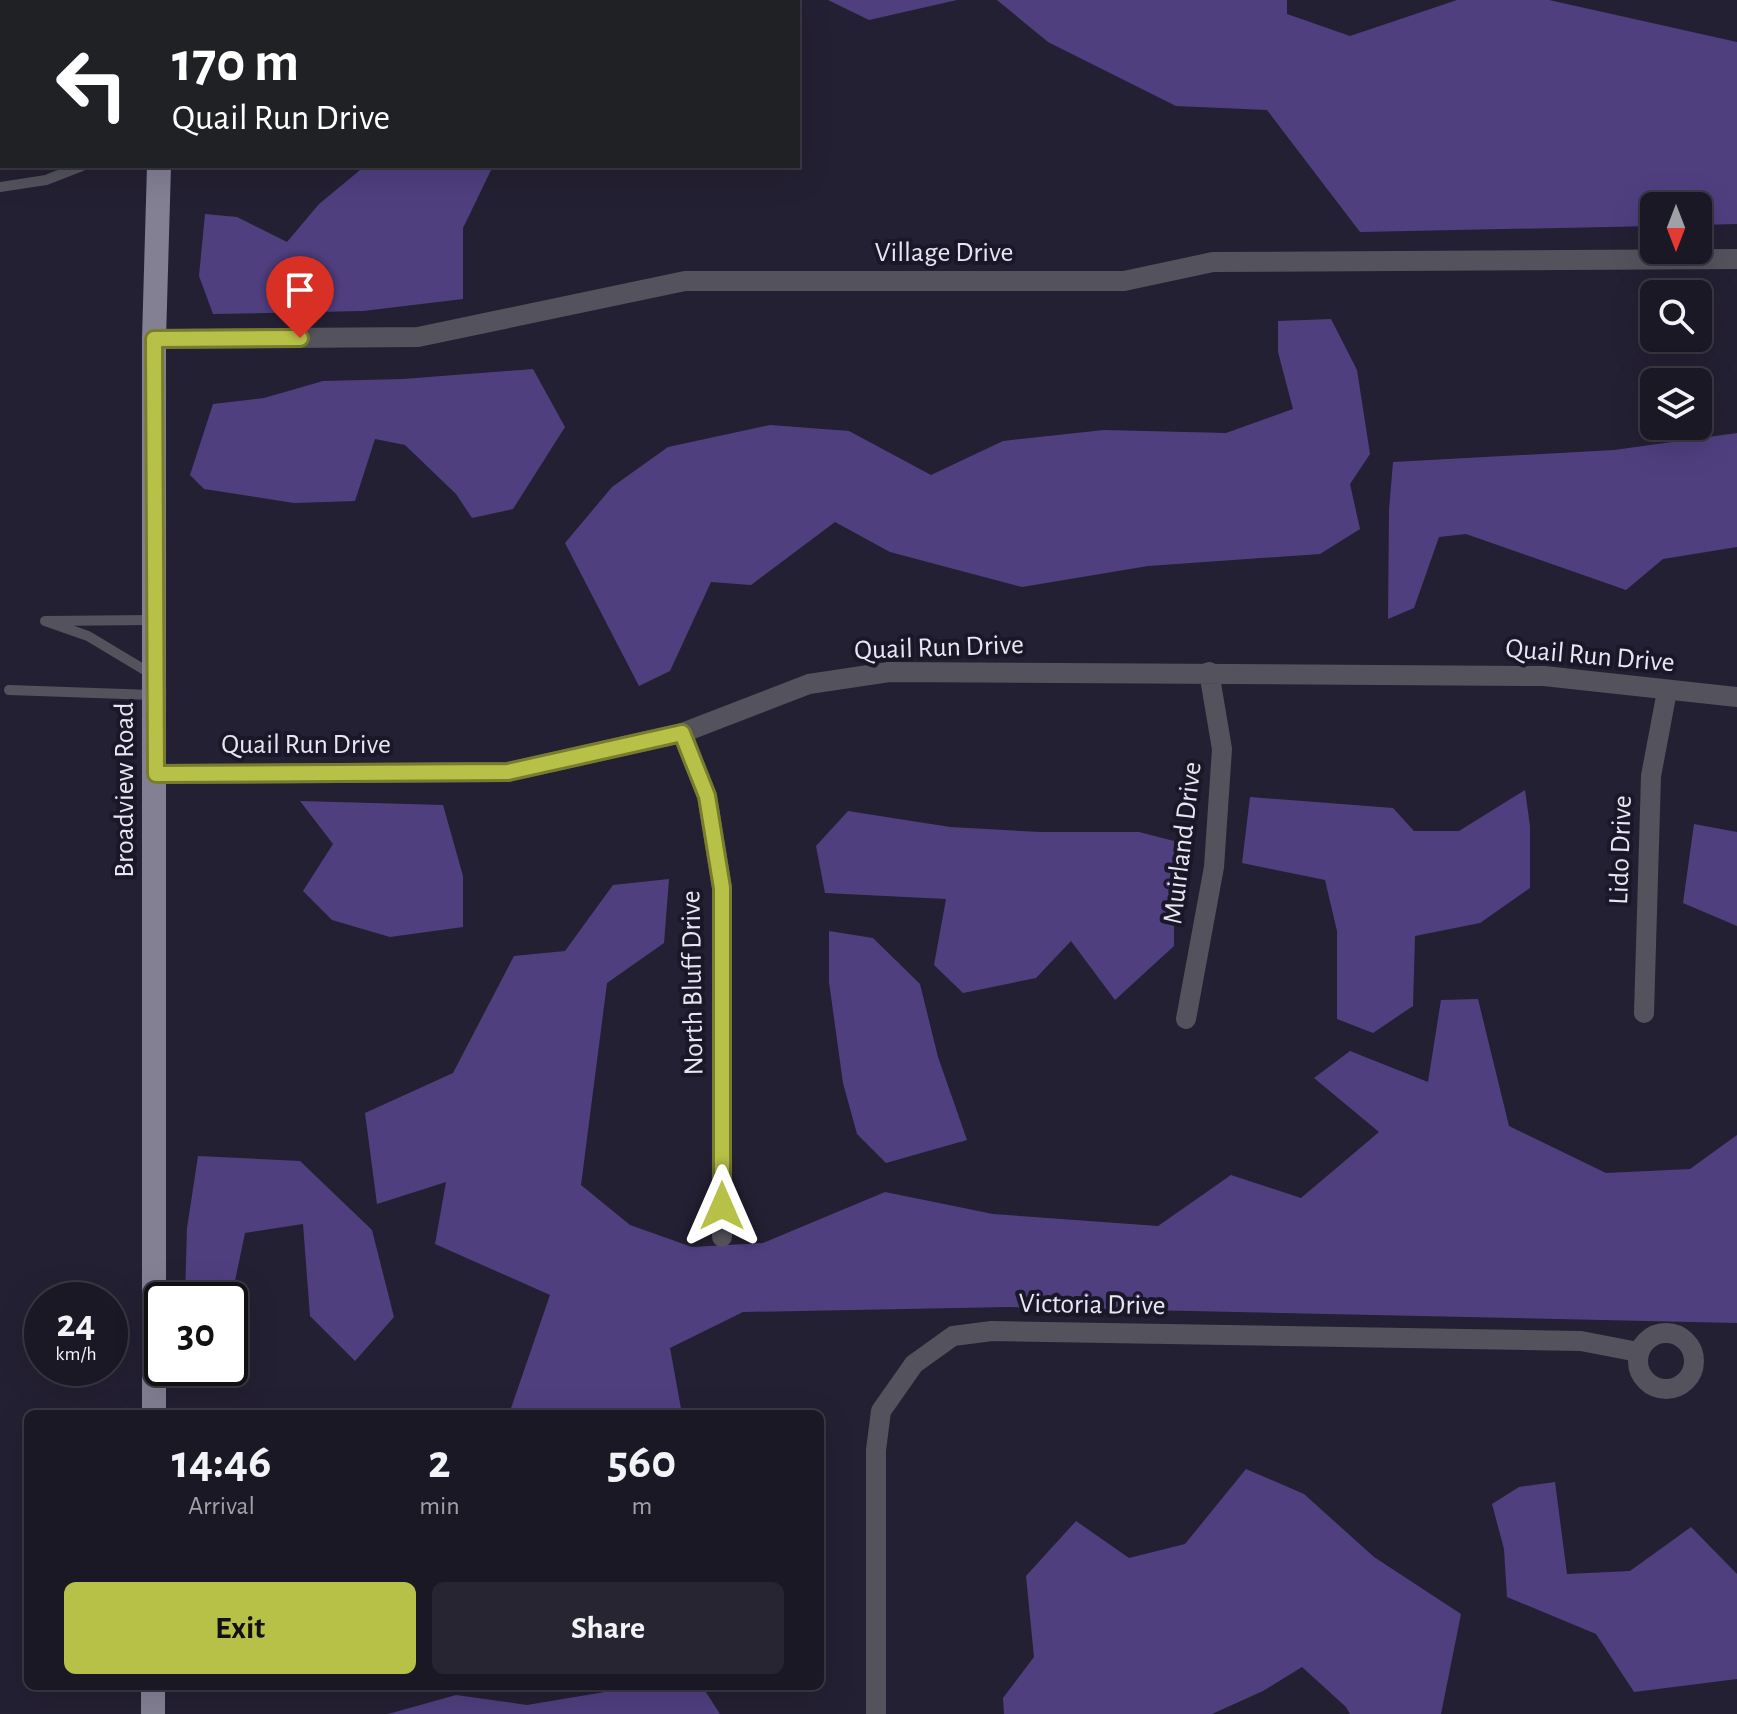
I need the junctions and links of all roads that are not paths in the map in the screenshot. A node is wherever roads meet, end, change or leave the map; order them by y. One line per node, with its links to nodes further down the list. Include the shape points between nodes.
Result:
1 (77, 168): 3 (lane, via 46,180)
2 (159, 168): 5 (main road, Broadview Road)
3 (0, 187)
4 (1737, 259): 5 (street, Village Drive, via 1213,262 1124,281 685,281 418,337)
5 (154, 339): 6 (main road, Broadview Road)
6 (155, 620): 8 (main road, Broadview Road); 8 (lane, via 45,621 88,636)
7 (1209, 672): 10 (street, Quail Run Drive, via 1544,676); 12 (street, Quail Run Drive, via 889,672 809,684); 15 (street, Muirland Drive, via 1222,749 1214,867)
8 (155, 686): 9 (lane); 13 (main road, Broadview Road)
9 (9, 690)
10 (1667, 691): 11 (street, Quail Run Drive); 14 (street, Lido Drive, via 1651,776)
11 (1737, 697)
12 (682, 733): 13 (street, Quail Run Drive, via 508,772); 16 (street, North Bluff Drive, via 707,796 722,888)
13 (156, 774): 18 (main road, Broadview Road)
14 (1644, 1013)
15 (1186, 1019)
16 (722, 1237)
17 (1638, 1352): 21 (street, Victoria Drive, via 1566,1341 992,1331 953,1336 914,1364 881,1411 876,1450)
18 (154, 1410)
19 (153, 1690): 20 (main road)
20 (153, 1714)
21 (876, 1714)

